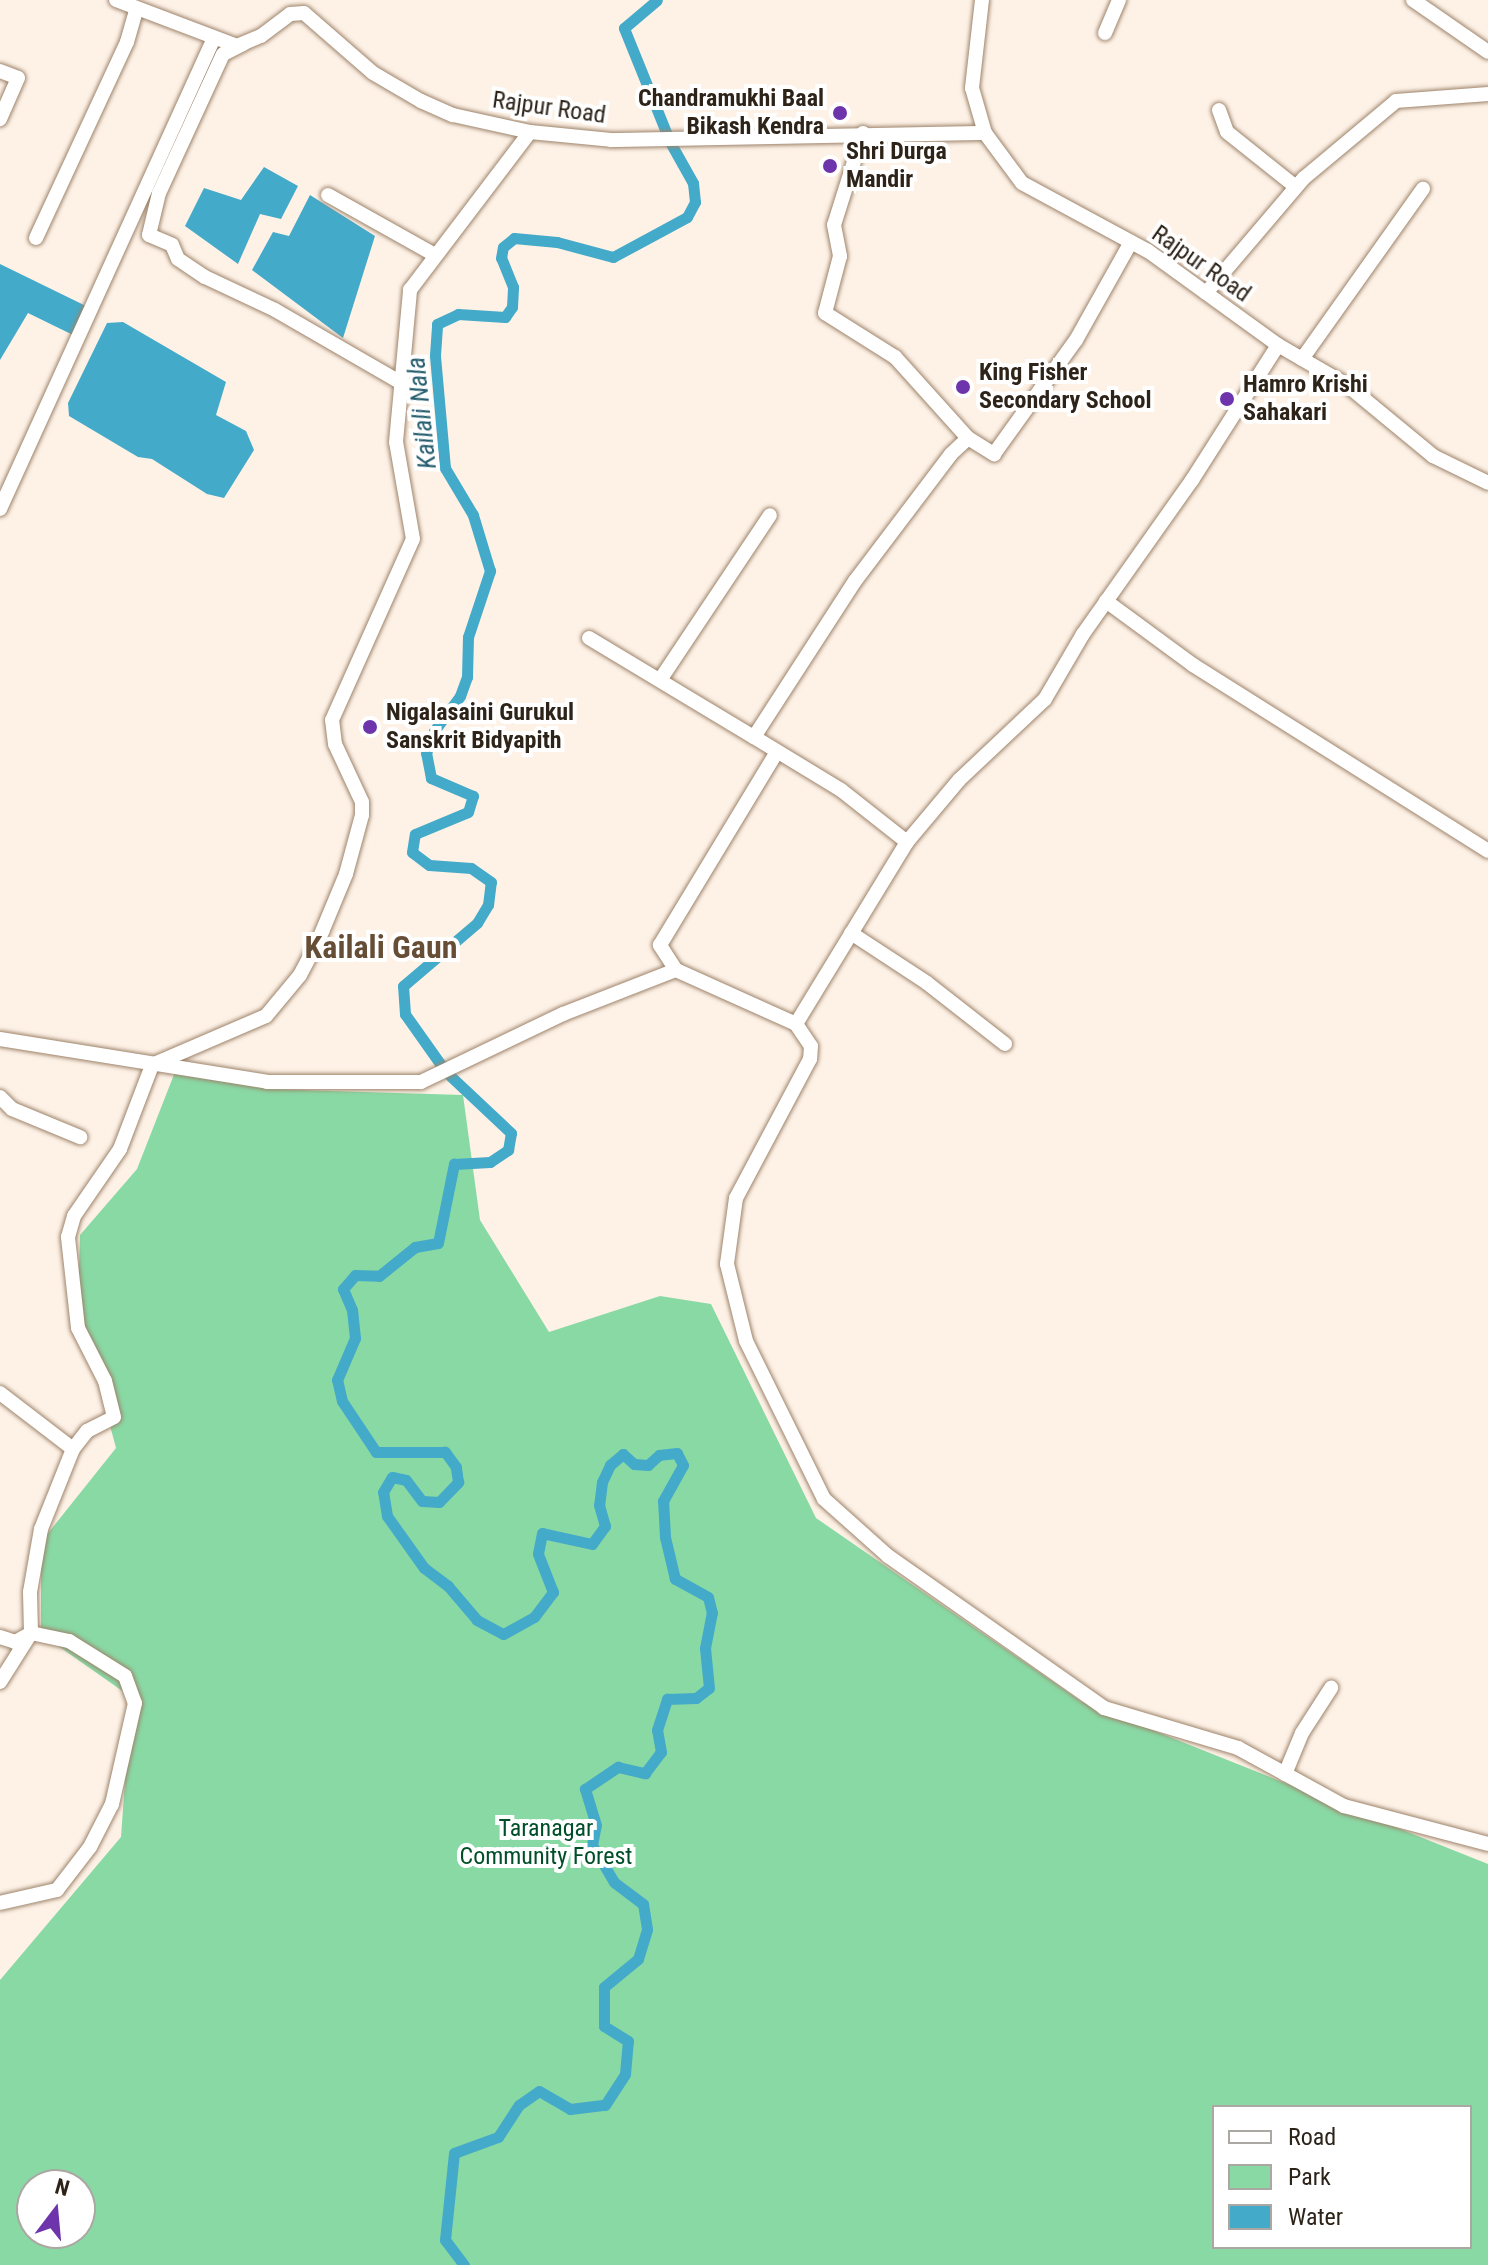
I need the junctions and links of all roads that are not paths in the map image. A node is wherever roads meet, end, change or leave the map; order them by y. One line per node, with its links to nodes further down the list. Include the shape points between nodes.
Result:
1 (116, 0): 6 (street)
2 (982, 0): 17 (street, via 972,88)
3 (1119, 0): 7 (street)
4 (1413, 0): 10 (street)
5 (298, 7): 9 (street, Rajpur Road); 15 (street, Rajpur Road, via 373,73 421,101 453,115)
6 (137, 8): 8 (street); 21 (street, via 127,42)
7 (1105, 33)
8 (214, 38): 9 (street, via 237,46); 30 (street)
9 (245, 43): 27 (street, Rajpur Road, via 223,54 159,193 149,235 172,245 178,259 205,277 275,310)
10 (1488, 52)
11 (0, 71): 14 (street, via 18,78)
12 (1488, 94): 18 (street, via 1396,101)
13 (1219, 110): 18 (street, via 1227,132)
14 (0, 119)
15 (530, 132): 16 (street, Rajpur Road, via 611,140); 23 (street, via 446,248)
16 (863, 133): 17 (street, Rajpur Road); 28 (street, via 834,225 840,256 825,313 895,357)
17 (985, 133): 22 (street, Rajpur Road, via 1022,183)
18 (1296, 187): 24 (street)
19 (1423, 189): 26 (street)
20 (328, 195): 23 (street)
21 (36, 238)
22 (1131, 242): 24 (street, Rajpur Road); 28 (street, via 1076,340 994,454)
23 (433, 254): 27 (street, via 410,290)
24 (1206, 293): 25 (street, Rajpur Road)
25 (1278, 345): 26 (street, Rajpur Road); 32 (street)
26 (1302, 359): 29 (street, Rajpur Road, via 1347,385 1433,456)
27 (405, 385): 44 (street, via 396,442 413,539 332,720 335,744 362,802 346,874 300,975 266,1016)
28 (968, 438): 35 (street, via 855,581)
29 (1488, 483)
30 (0, 509)
31 (770, 515): 34 (street)
32 (1106, 601): 37 (street, via 1045,699 959,780); 38 (street, via 1193,665)
33 (589, 638): 34 (street)
34 (660, 680): 35 (street)
35 (754, 737): 36 (street)
36 (777, 752): 37 (street, via 841,790); 40 (street, via 660,945)
37 (907, 842): 39 (street)
38 (1488, 851)
39 (851, 933): 41 (street); 43 (street)
40 (676, 970): 41 (street); 44 (street, via 563,1014 421,1082 267,1082)
41 (796, 1024): 53 (street, via 811,1046 810,1059 736,1198 727,1264 746,1341 824,1499 888,1556 1104,1708 1238,1748)
42 (0, 1039): 44 (street)
43 (1005, 1044)
44 (152, 1065): 48 (street, via 120,1149 74,1216 68,1237 78,1328 105,1381 114,1417 87,1431)
45 (0, 1097): 46 (street, via 12,1109)
46 (80, 1137)
47 (0, 1393): 48 (street)
48 (73, 1449): 49 (street, via 41,1529 30,1592)
49 (31, 1633): 50 (street, via 15,1642); 51 (street); 55 (street, via 69,1641 125,1676 135,1703 119,1781 90,1847 57,1890)
50 (0, 1637)
51 (0, 1682)
52 (1331, 1688): 53 (street, via 1302,1733)
53 (1285, 1774): 54 (street, via 1344,1806)
54 (1488, 1844)
55 (0, 1903)

